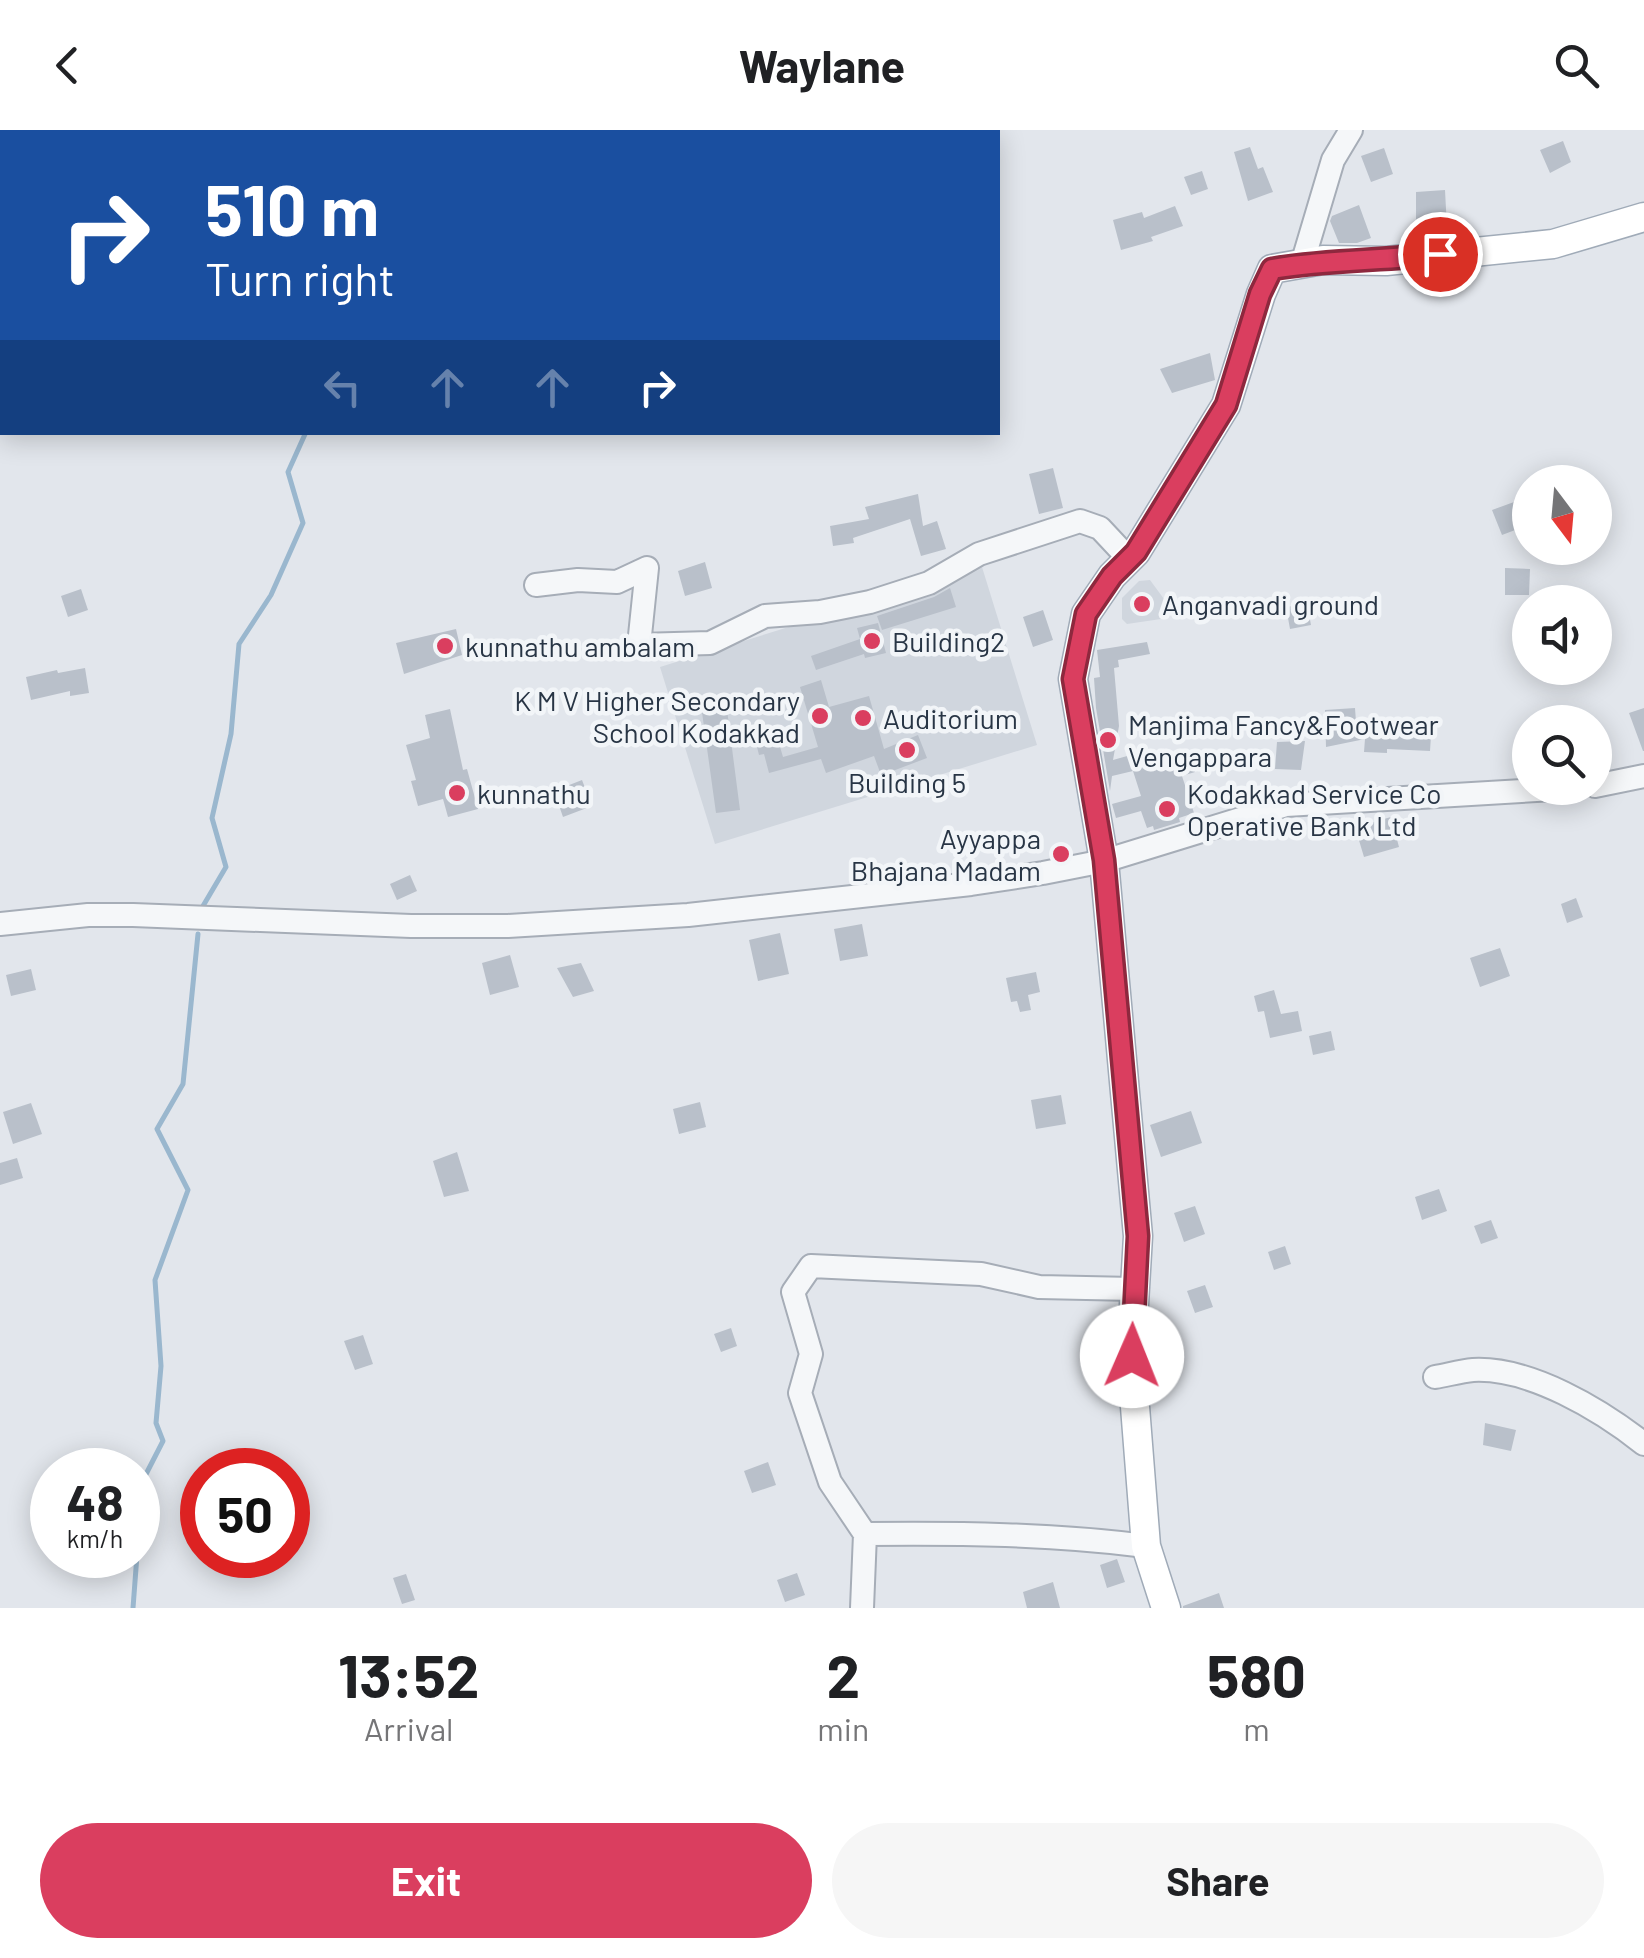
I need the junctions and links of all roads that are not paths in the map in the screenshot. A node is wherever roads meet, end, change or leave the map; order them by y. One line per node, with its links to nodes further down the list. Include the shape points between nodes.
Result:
1 (1351, 130): 3 (street, via 1333,160)
2 (1644, 217): 3 (main road, via 1552,244)
3 (1302, 264): 4 (main road, via 1272,269 1226,405)
4 (1130, 559): 5 (street, via 1100,528 1080,521 980,554 929,583 836,608 765,616 710,643 640,645 647,568 617,582); 9 (main road, via 1086,614 1073,679)
5 (536, 585)
6 (1644, 776): 7 (street)
7 (1612, 783)
8 (1512, 792): 9 (street, via 1286,805)
9 (1104, 860): 10 (street, via 987,882 718,912 508,926 134,915); 11 (main road, via 1138,1236)
10 (0, 924)
11 (1133, 1289): 14 (street, via 811,1266 793,1292 811,1354 800,1393 830,1482); 15 (main road, via 1134,1416)
12 (1435, 1377): 13 (street, via 1475,1370 1516,1375 1615,1422)
13 (1644, 1444)
14 (865, 1534): 15 (street, via 1008,1534); 16 (street)
15 (1146, 1546): 17 (main road)
16 (862, 1608)
17 (1166, 1608)

